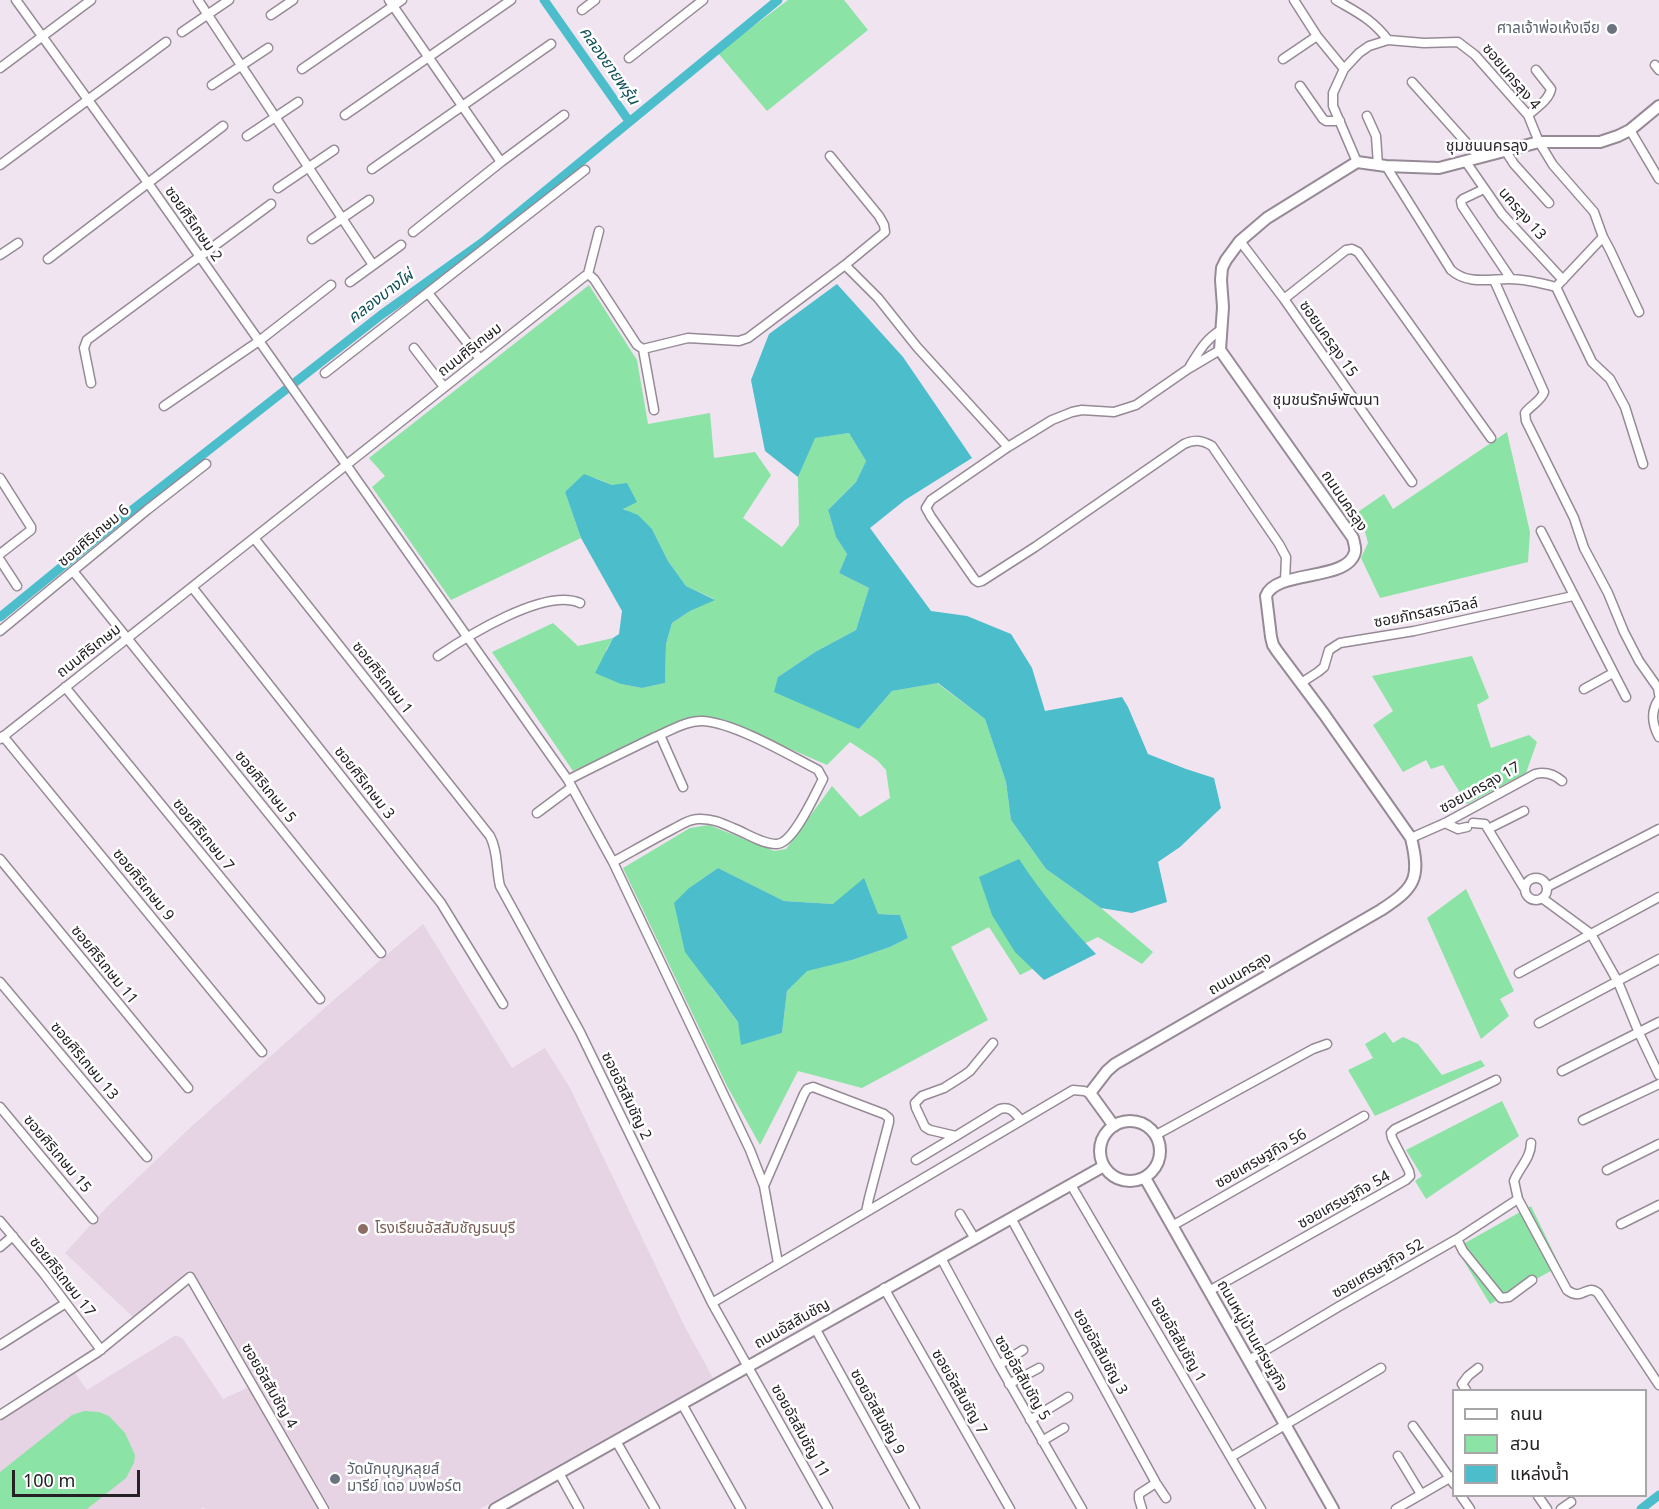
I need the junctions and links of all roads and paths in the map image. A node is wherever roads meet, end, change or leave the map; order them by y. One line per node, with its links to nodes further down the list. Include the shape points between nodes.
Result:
1 (16, 0): 18 (street, ซอยศิริเกษม 2)
2 (91, 0): 18 (street)
3 (198, 0): 14 (street)
4 (229, 0): 14 (street)
5 (293, 0): 15 (street)
6 (402, 0): 12 (street)
7 (510, 0): 23 (street)
8 (595, 0): 13 (street)
9 (703, 0): 24 (street)
10 (1293, 0): 17 (street)
11 (1336, 0): 19 (street, via 1366,17)
12 (391, 3): 23 (street); 28 (street)
13 (582, 10)
14 (207, 15): 16 (street); 26 (street)
15 (271, 15)
16 (182, 32)
17 (1317, 36): 25 (street); 29 (street)
18 (42, 37): 27 (street); 34 (street, ซอยศิริเกษม 2)
19 (1388, 40): 29 (street, via 1364,50); 40 (street, ซอยนครลุง 4, via 1458,42 1475,55)
20 (166, 42): 34 (street)
21 (550, 44): 36 (street)
22 (268, 48): 26 (street)
23 (428, 57): 36 (street); 38 (street)
24 (629, 58)
25 (1282, 59)
26 (242, 65): 32 (street); 42 (street)
27 (0, 68)
28 (302, 69)
29 (1344, 69): 43 (street, via 1334,93)
30 (1536, 70): 40 (street, via 1551,92)
31 (1412, 82): 51 (street)
32 (212, 85)
33 (1300, 86): 43 (street, via 1326,122)
34 (88, 100): 55 (street); 61 (street, ซอยศิริเกษม 2)
35 (298, 102): 42 (street)
36 (461, 105): 52 (street); 58 (street)
37 (1659, 106): 45 (street)
38 (345, 115)
39 (564, 115): 52 (street)
40 (1528, 115): 47 (street, ซอยนครลุง 4)
41 (1367, 116): 56 (street)
42 (276, 117): 46 (street); 57 (street)
43 (1340, 121): 53 (street)
44 (223, 126): 61 (street)
45 (1630, 130): 47 (street, via 1600,142); 60 (street)
46 (248, 136)
47 (1539, 142): 49 (street); 70 (street, ซอยนครลุง 4, via 1553,165 1594,212)
48 (334, 150): 57 (street)
49 (1505, 150): 51 (street); 65 (street)
50 (830, 156): 78 (street, via 884,225 885,232 880,238)
51 (1480, 158): 54 (street)
52 (501, 162): 69 (street)
53 (1357, 162): 56 (street); 72 (street, via 1267,218)
54 (1466, 162): 56 (street, via 1439,168); 63 (street, นครลุง 13)
55 (0, 165)
56 (1382, 165): 82 (street, via 1451,270 1466,279)
57 (307, 168): 62 (street); 67 (street)
58 (372, 169)
59 (585, 170): 87 (street)
60 (1659, 179)
61 (148, 183): 76 (street, ซอยศิริเกษม 2); 77 (street)
62 (278, 188)
63 (1484, 189): 81 (street, via 1463,199 1462,206); 83 (street, นครลุง 13)
64 (369, 201): 67 (street)
65 (1549, 202)
66 (271, 204): 76 (street)
67 (342, 219): 71 (street); 79 (street)
68 (599, 231): 80 (street)
69 (412, 232)
70 (1603, 237): 83 (street); 89 (street, ซอยนครลุง 4)
71 (312, 238)
72 (1240, 241): 88 (street, ซอยนครลุง 15); 90 (street, via 1222,268)
73 (18, 243): 75 (street)
74 (401, 245): 79 (street)
75 (0, 255)
76 (199, 256): 91 (street, ซอยศิริเกษม 2); 98 (street, via 87,340 84,348)
77 (48, 259)
78 (846, 265): 93 (street, via 748,338 688,338); 103 (street)
79 (373, 266): 84 (street)
80 (588, 274): 93 (street); 95 (street, ถนนศิริเกษม)
81 (1511, 279): 82 (street); 86 (street)
82 (1494, 280): 127 (street, via 1544,392 1525,413 1526,421 1624,632)
83 (1563, 280): 86 (street)
84 (350, 282)
85 (332, 285): 91 (street)
86 (1556, 287): 105 (street, via 1592,362 1610,379 1625,407)
87 (428, 293): 95 (street); 97 (street)
88 (1284, 299): 102 (street, via 1346,250 1358,252); 108 (street, ซอยนครลุง 15)
89 (1639, 312)
90 (1221, 330): 94 (street); 96 (street, via 1203,344)
91 (259, 341): 100 (street); 106 (street, ซอยศิริเกษม 2)
92 (414, 348): 99 (street)
93 (643, 349): 101 (street)
94 (1220, 351): 96 (street); 114 (street, ถนนนครลุง, via 1353,538 1356,550 1344,567)
95 (480, 358): 99 (street, ถนนศิริเกษม)
96 (1188, 369): 103 (street, via 1127,409 1072,412)
97 (325, 373)
98 (91, 383)
99 (444, 387): 106 (street, ถนนศิริเกษม)
100 (164, 406)
101 (654, 410)
102 (1491, 438)
103 (1008, 447): 114 (street, via 931,500 926,508 978,582 1184,444 1197,440 1212,446 1279,544 1286,557)
104 (206, 464): 113 (street, ซอยศิริเกษม 6)
105 (1643, 464)
106 (346, 466): 110 (street, ถนนศิริเกษม); 120 (street, ซอยศิริเกษม 2)
107 (0, 478): 111 (street, via 31,527 31,531)
108 (1412, 482)
109 (1541, 531): 117 (street)
110 (254, 538): 116 (street, ถนนศิริเกษม); 141 (street, ซอยศิริเกษม 1)
111 (0, 554)
112 (0, 560): 115 (street)
113 (73, 571): 119 (street, ซอยศิริเกษม 6); 121 (street, ซอยศิริเกษม 5)
114 (1285, 582): 124 (street, ถนนนครลุง, via 1274,586 1266,596 1271,637)
115 (16, 586)
116 (192, 587): 121 (street, ถนนศิริเกษม); 156 (street, ซอยศิริเกษม 3, via 441,903)
117 (1573, 596): 123 (street); 124 (street, ซอยภัทรสรณ์วิลล์, via 1340,643 1329,651 1324,667)
118 (580, 603): 120 (street, via 572,599 549,602)
119 (0, 631)
120 (468, 636): 122 (street); 134 (street, ซอยศิริเกษม 2)
121 (127, 638): 125 (street, ถนนศิริเกษม); 150 (street, ซอยศิริเกษม 5)
122 (438, 656)
123 (1613, 673): 126 (street); 128 (street)
124 (1301, 683): 142 (street, ถนนนครลุง)
125 (65, 687): 131 (street, ถนนศิริเกษม); 155 (street, ซอยศิริเกษม 7)
126 (1584, 689)
127 (1659, 694)
128 (1626, 697)
129 (1659, 699): 132 (street, via 1652,720)
130 (660, 735): 134 (street, via 607,760); 135 (street); 144 (street, via 689,723 717,724 818,770 823,779 794,832 783,843 767,842 720,822 697,819)
131 (2, 737): 162 (street, ซอยศิริเกษม 9)
132 (1659, 737)
133 (1562, 781): 138 (street, ซอยนครลุง 17, via 1553,774 1535,774)
134 (570, 784): 137 (street); 144 (street, ซอยศิริเกษม 2)
135 (683, 787)
136 (1524, 811): 140 (street)
137 (537, 813)
138 (1445, 823): 140 (street, via 1458,829 1485,824); 142 (street, ซอยนครลุง 17)
139 (1659, 829): 145 (street)
140 (1488, 830): 146 (street)
141 (490, 836): 204 (street, ซอยอัสสัมชัญ 2, via 500,885 580,1032)
142 (1411, 838): 168 (street, ถนนนครลุง, via 1415,874 1401,897 1115,1064)
143 (0, 859): 167 (street, ซอยศิริเกษม 11)
144 (613, 862): 184 (street, ซอยศิริเกษม 2)
145 (1547, 887): 146 (street, via 1537,878 1530,879); 148 (street)
146 (1524, 888): 148 (street, via 1529,898)
147 (1659, 897): 149 (street)
148 (1542, 898): 149 (street)
149 (1591, 934): 152 (street); 154 (street)
150 (381, 953)
151 (1659, 959): 154 (street)
152 (1519, 973)
153 (0, 982): 178 (street, ซอยศิริเกษม 13)
154 (1618, 982): 158 (street); 159 (street)
155 (320, 999)
156 (503, 1004)
157 (1659, 1022): 159 (street)
158 (1539, 1023)
159 (1639, 1033): 163 (street); 164 (street)
160 (993, 1043): 175 (street, via 970,1071 915,1103 925,1127)
161 (1327, 1044): 174 (street)
162 (262, 1052)
163 (1562, 1071)
164 (1659, 1075)
165 (1496, 1080): 202 (street, ซอยเศรษฐกิจ 54, via 1391,1133 1409,1171 1406,1180)
166 (1659, 1084): 172 (street)
167 (188, 1088)
168 (1090, 1093): 171 (street, via 1073,1090); 173 (street)
169 (0, 1107): 190 (street, ซอยศิริเกษม 15)
170 (1364, 1116): 193 (street, ซอยเศรษฐกิจ 56)
171 (1021, 1120): 175 (street, via 1014,1111 1000,1109); 187 (street)
172 (1583, 1120)
173 (1114, 1126): 174 (street, via 1138,1122); 180 (street, via 1101,1142)
174 (1156, 1135): 182 (street, via 1159,1160)
175 (956, 1136): 179 (street)
176 (1530, 1143): 185 (street, via 1531,1149 1514,1181)
177 (1659, 1144): 181 (street)
178 (147, 1157)
179 (916, 1161)
180 (1104, 1166): 182 (street, via 1120,1180); 183 (street, ถนนอัสสัมชัญ)
181 (1607, 1170)
182 (1145, 1178): 193 (street, ถนนหมู่บ้านเศรษฐกิจ)
183 (1071, 1185): 189 (street, ถนนอัสสัมชัญ); 228 (street, ซอยอัสสัมชัญ 1)
184 (764, 1186): 187 (street, via 804,1094 813,1087 889,1118); 199 (street, ซอยศิริเกษม 2)
185 (1518, 1199): 196 (street, ซอยเศรษฐกิจ 52); 216 (street, via 1567,1290 1579,1295 1590,1290 1598,1293)
186 (1659, 1205): 192 (street)
187 (866, 1212): 199 (street)
188 (960, 1214): 195 (street)
189 (1011, 1218): 195 (street, ถนนอัสสัมชัญ); 231 (street, ซอยอัสสัมชัญ 3)
190 (93, 1219)
191 (0, 1221): 194 (street, ซอยศิริเกษม 17)
192 (1621, 1224)
193 (1172, 1226): 202 (street, ถนนหมู่บ้านเศรษฐกิจ)
194 (13, 1236): 197 (street); 203 (street, ซอยศิริเกษม 17)
195 (975, 1239): 198 (street, ถนนอัสสัมชัญ)
196 (1457, 1239): 200 (street, via 1501,1298 1509,1297); 209 (street, ซอยเศรษฐกิจ 52)
197 (0, 1247)
198 (941, 1258): 201 (street, ถนนอัสสัมชัญ); 210 (street, ซอยอัสสัมชัญ 5)
199 (778, 1263): 204 (street)
200 (1532, 1280)
201 (884, 1288): 205 (street, ถนนอัสสัมชัญ); 242 (street, ซอยอัสสัมชัญ 7)
202 (1209, 1291): 209 (street, ถนนหมู่บ้านเศรษฐกิจ)
203 (66, 1303): 206 (street); 207 (street, ซอยศิริเกษม 17)
204 (712, 1303): 211 (street, ซอยอัสสัมชัญ 2)
205 (815, 1328): 211 (street, ถนนอัสสัมชัญ); 241 (street, ซอยอัสสัมชัญ 9)
206 (0, 1345)
207 (101, 1350): 220 (street); 236 (street, ซอยอัสสัมชัญ 4, via 190,1277)
208 (1023, 1350): 210 (street)
209 (1249, 1360): 222 (street, ถนนหมู่บ้านเศรษฐกิจ)
210 (999, 1365): 215 (street, ซอยอัสสัมชัญ 5)
211 (749, 1366): 219 (street, ถนนอัสสัมชัญ); 240 (street, ซอยอัสสัมชัญ 11)
212 (1039, 1368): 215 (street)
213 (1381, 1368): 222 (street)
214 (1478, 1368): 217 (street, via 1462,1384)
215 (1010, 1383): 221 (street, ซอยอัสสัมชัญ 5)
216 (1659, 1385)
217 (1465, 1389)
218 (1068, 1397): 221 (street)
219 (682, 1404): 225 (street, ถนนอัสสัมชัญ); 239 (street)
220 (0, 1415)
221 (1030, 1420): 226 (street, ซอยอัสสัมชัญ 5)
222 (1286, 1425): 228 (street); 246 (street, ถนนหมู่บ้านเศรษฐกิจ)
223 (1413, 1426): 230 (street)
224 (1064, 1428): 226 (street)
225 (616, 1441): 229 (street, ถนนอัสสัมชัญ); 238 (street)
226 (1042, 1441): 243 (street, ซอยอัสสัมชัญ 5)
227 (1398, 1456): 232 (street)
228 (1231, 1457): 245 (street, ซอยอัสสัมชัญ 1)
229 (559, 1473): 235 (street, ถนนอัสสัมชัญ); 237 (street)
230 (1452, 1479): 232 (street)
231 (1156, 1483): 233 (street, ซอยอัสสัมชัญ 3); 244 (street, via 1138,1494)
232 (1421, 1494): 247 (street)
233 (1166, 1497)
234 (1571, 1502): 248 (street)
235 (500, 1508)
236 (324, 1509)
237 (579, 1509)
238 (655, 1509)
239 (741, 1509)
240 (828, 1509)
241 (915, 1509)
242 (1010, 1509)
243 (1082, 1509)
244 (1142, 1509)
245 (1261, 1509)
246 (1333, 1509)
247 (1396, 1509)
248 (1561, 1509)

